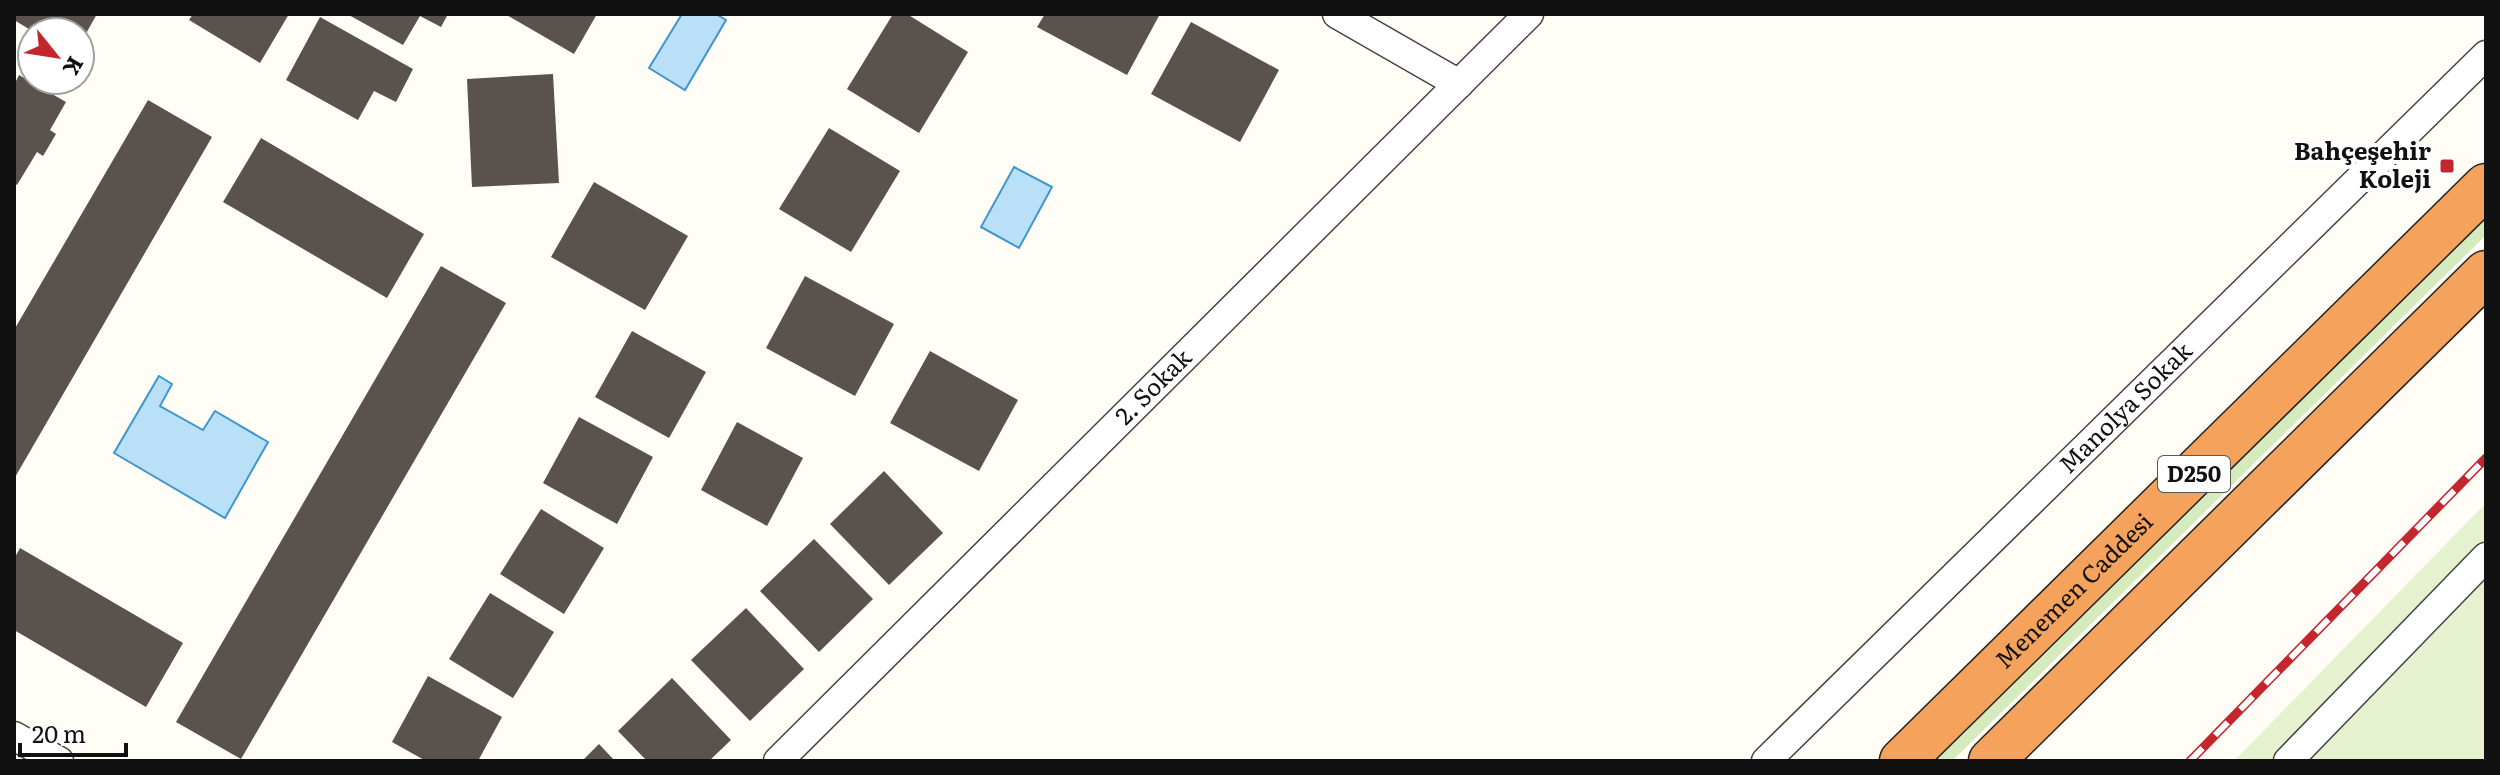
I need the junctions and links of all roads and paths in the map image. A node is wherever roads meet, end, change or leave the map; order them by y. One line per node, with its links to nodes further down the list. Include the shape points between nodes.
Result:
1 (1337, 14): 4 (street)
2 (1529, 14): 4 (street, 2. Sokak)
3 (2486, 55): 11 (street, Manolya Sokak)
4 (1459, 84): 10 (street, 2. Sokak)
5 (2486, 186): 12 (highway, Menemen Caddesi / D250)
6 (2486, 273): 13 (highway, D250)
7 (2486, 557): 14 (street)
8 (14, 736): 9 (street)
9 (59, 761)
10 (778, 761)
11 (1766, 761)
12 (1902, 761)
13 (1991, 761)
14 (2288, 761)

